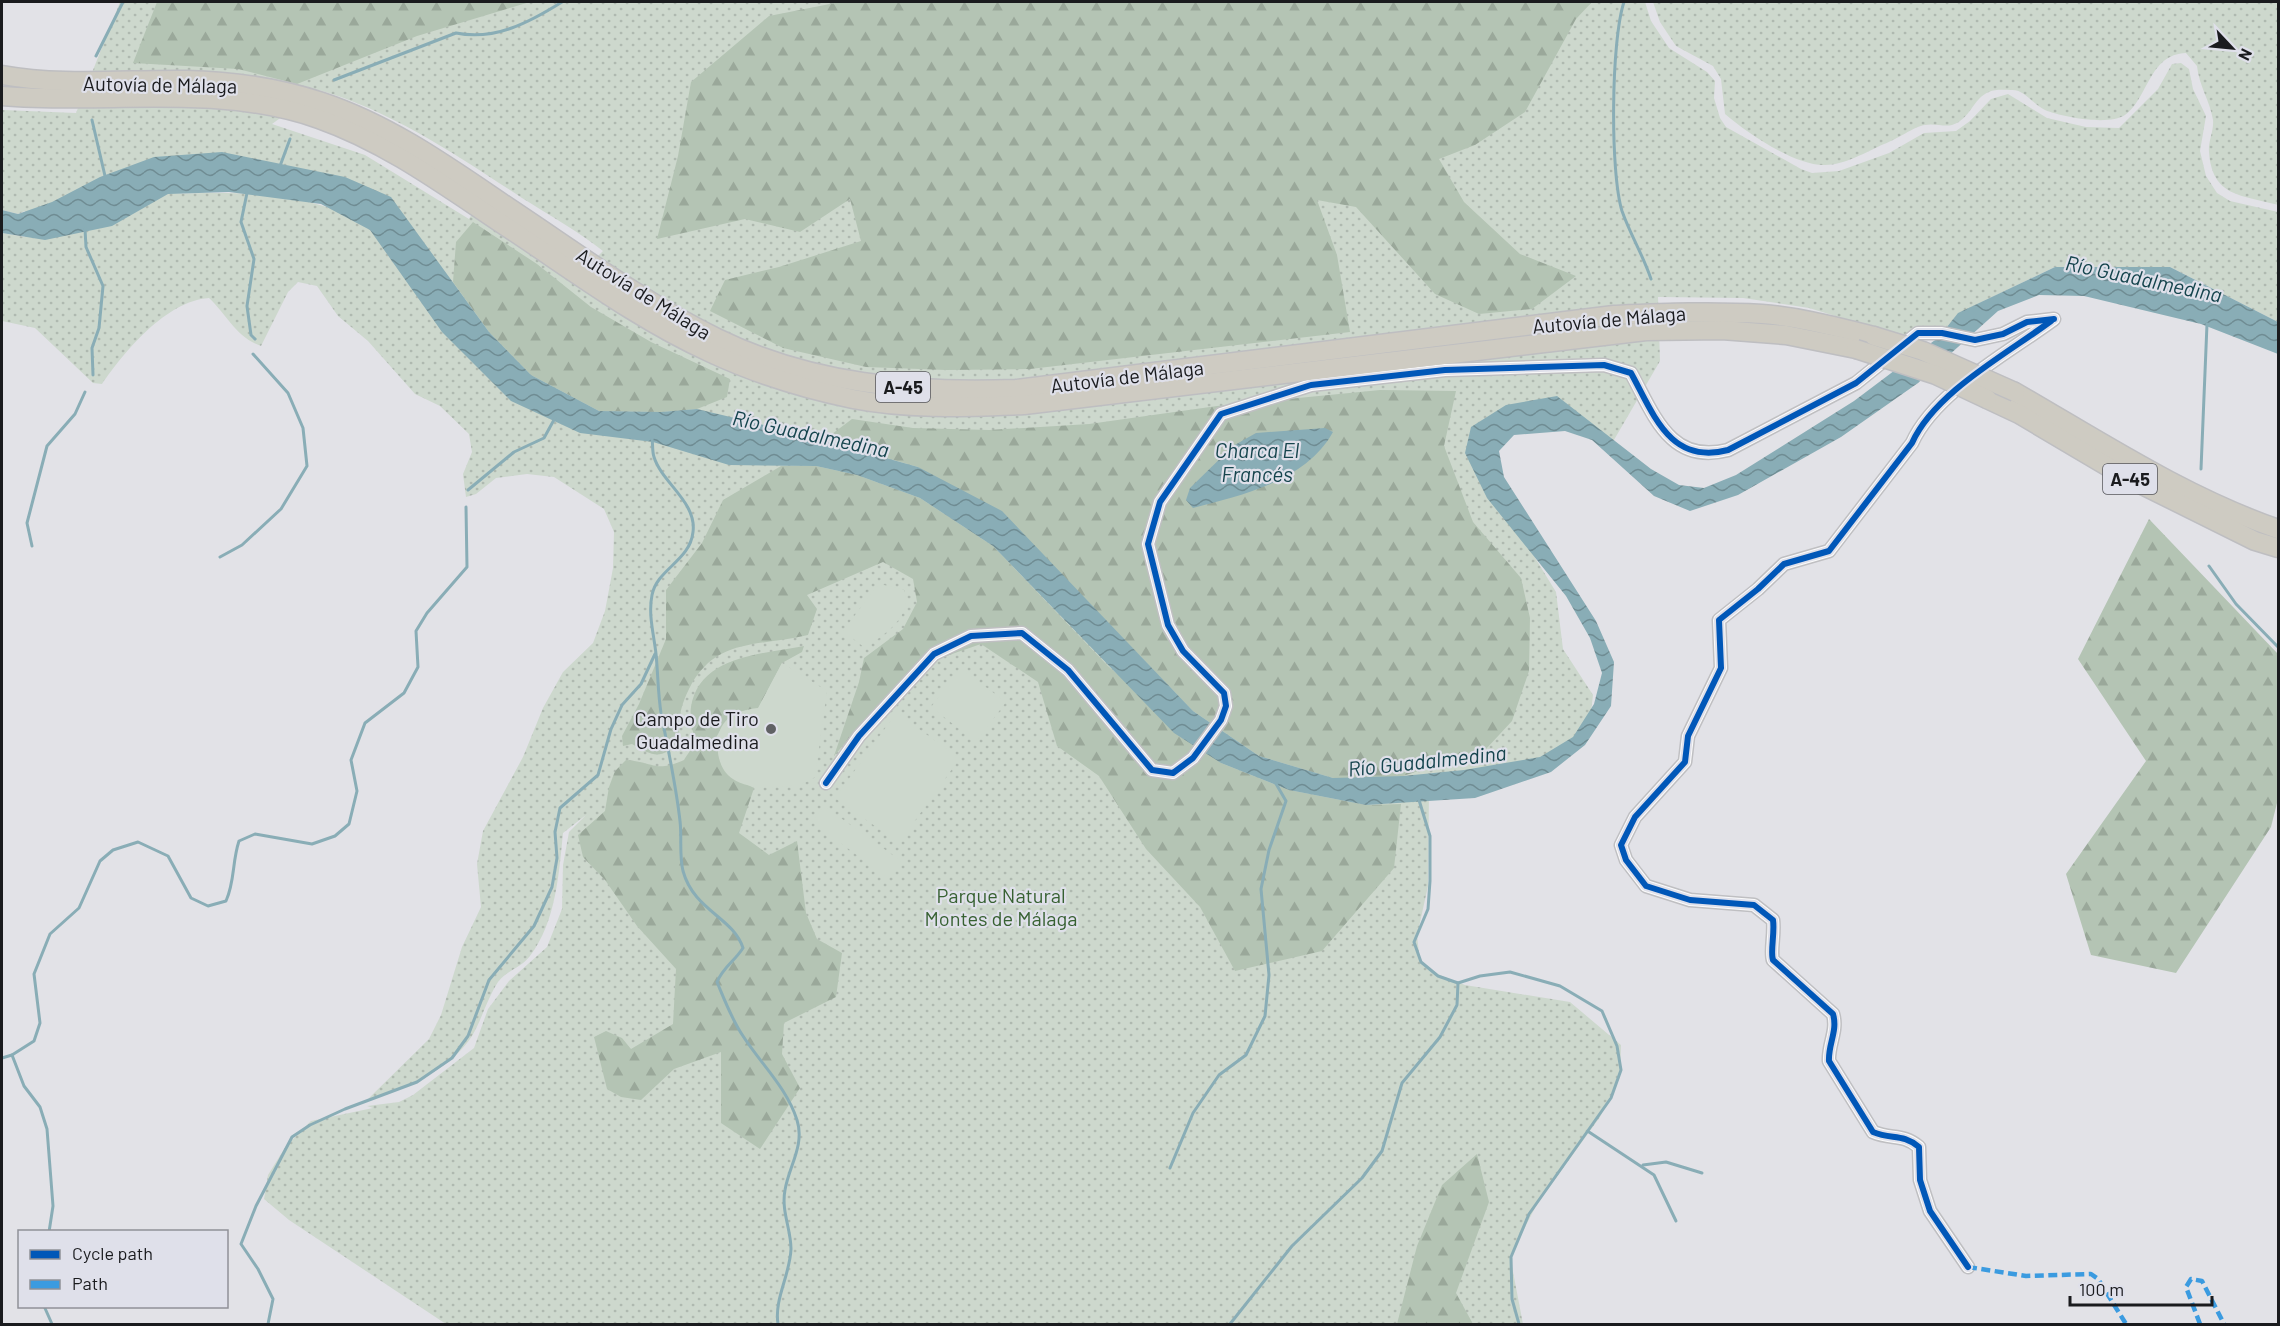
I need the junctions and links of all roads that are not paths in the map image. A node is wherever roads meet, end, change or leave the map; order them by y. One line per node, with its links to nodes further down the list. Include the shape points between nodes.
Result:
1 (2, 75): 3 (highway, Autovía de Málaga / A-45, bridge, via 49,82 190,80 254,86 322,102 366,119 429,154 635,292 718,339 804,371 858,382 954,391 1016,389 1614,315 1686,311 1763,314 1822,323 1923,351 2015,392 2150,470)
2 (2, 96): 4 (highway, Autovía de Málaga / A-45, bridge, via 50,100 193,97 243,101 317,118 405,160 672,333 754,371 855,399 956,408 1024,405 1646,331 1722,330 1786,335 1856,349 1936,375 2019,414 2122,475 2255,541)
3 (2278, 529)
4 (2278, 548)
5 (826, 783): 6 (street, via 859,735 934,654 971,636 1022,633 1068,670 1152,770 1173,773 1193,758 1221,720 1226,706 1224,693 1183,651 1168,625 1148,544 1160,502 1221,414 1311,385 1445,370 1604,365 1631,373 1664,434 1692,452 1714,453 1728,450 1856,383 1918,333 1975,340 2003,334 2027,322 2054,319 1985,365 1921,423 1912,443 1829,551 1784,564 1719,620 1721,668 1688,736 1685,762 1635,817 1621,845 1626,860 1646,886 1690,900 1754,906 1773,920 1773,960 1833,1014 1837,1026 1828,1050 1829,1061 1873,1132 1885,1137 1908,1137 1919,1147 1920,1180 1930,1211)
6 (1968, 1267)

